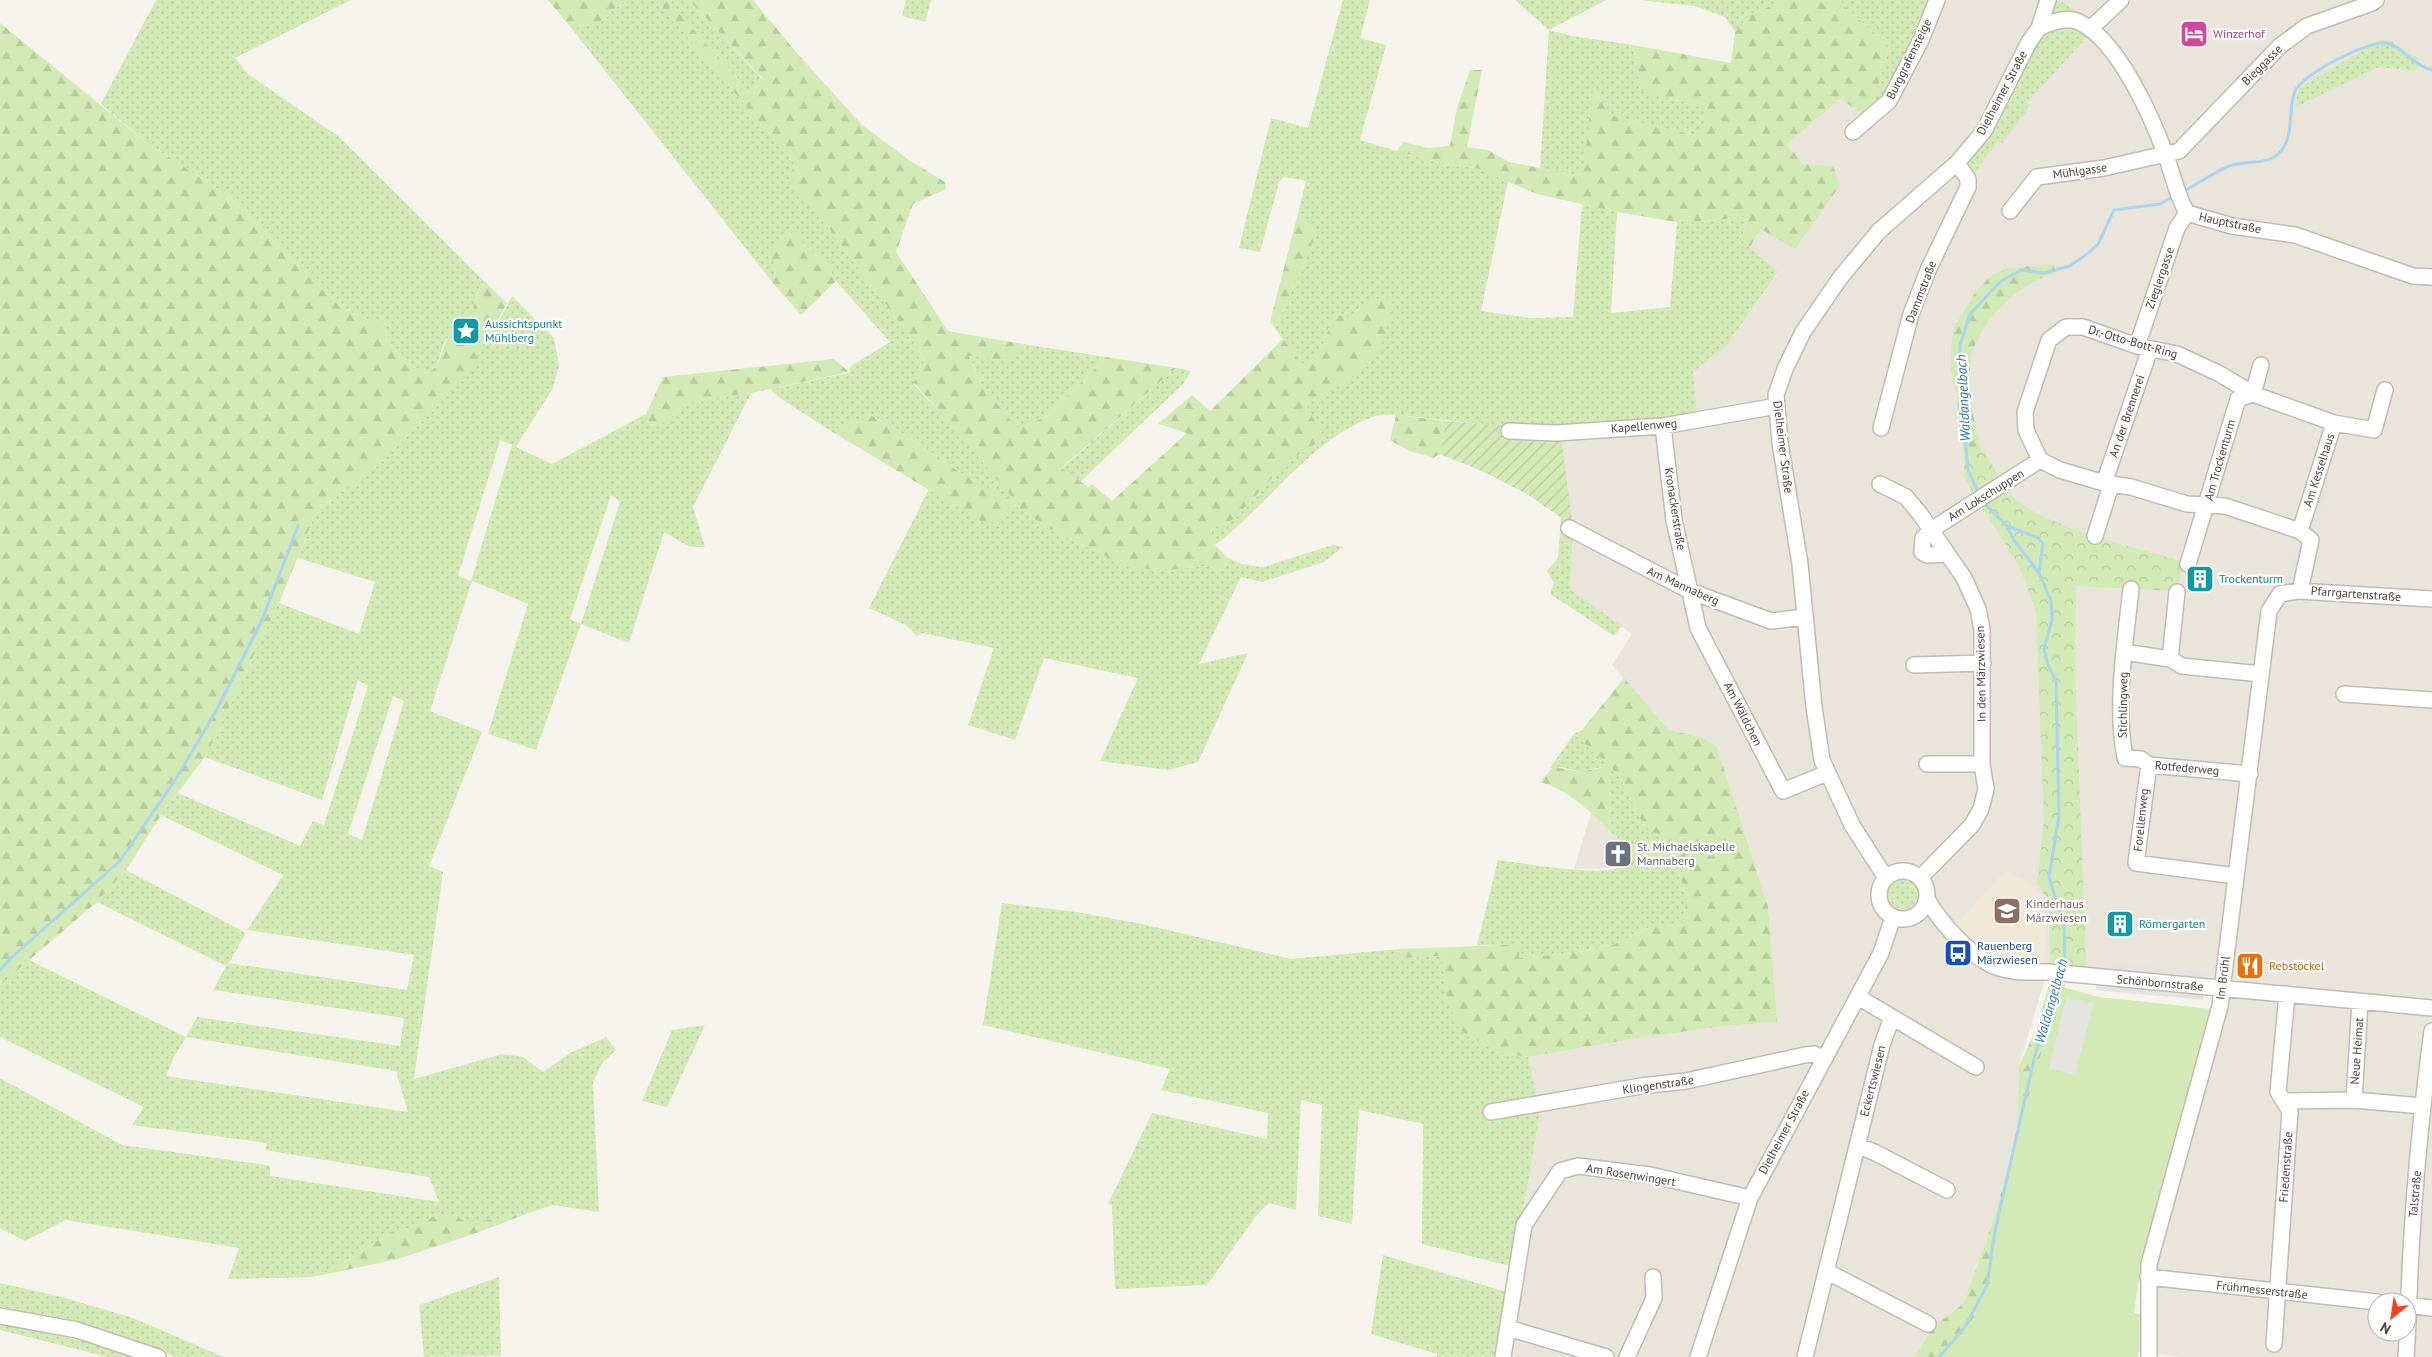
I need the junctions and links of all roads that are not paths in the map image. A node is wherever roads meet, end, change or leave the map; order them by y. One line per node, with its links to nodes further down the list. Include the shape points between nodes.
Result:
1 (1937, 0): 7 (street, Burggrafensteige, via 1921,40 1889,101)
2 (2048, 0): 5 (street, Dielheimer Straße)
3 (2121, 0): 6 (street)
4 (2376, 0): 8 (street, Bieggasse, via 2307,26 2280,46 2179,151)
5 (2039, 28): 6 (street, via 2051,22 2071,20); 9 (street, Dielheimer Straße, via 1984,131)
6 (2096, 34): 8 (street, Hauptstraße, via 2140,95)
7 (1853, 132)
8 (2165, 154): 10 (street, Hauptstraße); 11 (street, Mühlgasse, via 2104,168 2037,177)
9 (1957, 163): 17 (street, Dielheimer Straße, via 1879,231 1840,278 1803,332 1785,369 1776,395); 20 (street, Dammstraße, via 1968,178 1968,187 1911,314)
10 (2185, 210): 12 (street, Hauptstraße, via 2232,226 2295,235 2414,276); 13 (street, Zieglergasse)
11 (2010, 211)
12 (2432, 277)
13 (2143, 347): 16 (street, Dr.-Otto-Bott-Ring, via 2177,354 2220,374); 22 (street, Dr.-Otto-Bott-Ring, via 2075,326 2066,327 2050,340 2025,412 2026,430); 24 (street, An der Brennerei)
14 (2261, 365): 16 (street)
15 (2385, 390): 18 (street, Am Kesselhaus, via 2374,430)
16 (2252, 394): 18 (street, Dr.-Otto-Bott-Ring); 25 (street, Am Trockenturm, via 2238,399)
17 (1777, 406): 19 (street, Kapellenweg); 37 (street, Dielheimer Straße)
18 (2334, 423): 28 (street, Am Kesselhaus)
19 (1663, 426): 21 (street, Kapellenweg, via 1556,433); 33 (street, Kronackerstraße, via 1674,520)
20 (1882, 428)
21 (1509, 430)
22 (2040, 460): 24 (street, via 2060,470); 27 (street, Am Lokschuppen)
23 (1880, 484): 27 (street, In den Märzwiesen, via 1906,497)
24 (2108, 484): 25 (street, via 2131,487 2187,504); 29 (street, An der Brennerei)
25 (2207, 505): 28 (street, via 2225,506); 30 (street, Am Trockenturm)
26 (1569, 528): 33 (street, Am Mannaberg)
27 (1931, 530): 40 (street, In den Märzwiesen, via 1964,578 1978,609)
28 (2300, 531): 32 (street, via 2311,540)
29 (2096, 536)
30 (2188, 564)
31 (2131, 589): 38 (street, Stichlingweg)
32 (2300, 591): 35 (street, Pfarrgartenstraße); 36 (street, Pfarrgartenstraße)
33 (1690, 592): 37 (street, Am Mannaberg, via 1771,621); 50 (street, Am Wäldchen, via 1698,628 1783,791)
34 (2178, 592): 39 (street)
35 (2280, 594): 42 (street, Im Brühl, via 2269,611)
36 (2432, 599)
37 (1805, 617): 50 (street, Dielheimer Straße, via 1822,760)
38 (2124, 652): 39 (street); 45 (street, Stichlingweg, via 2121,738)
39 (2170, 659): 42 (street, via 2182,666)
40 (1983, 663): 41 (street); 47 (street, In den Märzwiesen)
41 (1914, 665)
42 (2261, 674): 49 (street, Im Brühl)
43 (2344, 694): 44 (street)
44 (2432, 700)
45 (2125, 758): 48 (street, Rotfederweg, via 2141,759)
46 (1927, 764): 47 (street)
47 (1982, 764): 53 (street, In den Märzwiesen, via 1986,789 1981,809 1964,835)
48 (2149, 765): 49 (street, Rotfederweg); 51 (street, Forellenweg, via 2136,863)
49 (2250, 774): 51 (street, Im Brühl)
50 (1821, 776): 52 (street, Dielheimer Straße)
51 (2236, 876): 58 (street, Im Brühl)
52 (1886, 878): 53 (street, via 1897,872 1909,872); 57 (street, via 1879,895 1880,904)
53 (1920, 878): 54 (street, via 1926,888)
54 (1927, 899): 55 (street); 56 (street, Schönbornstraße)
55 (1918, 914): 56 (street); 57 (street, via 1906,919)
56 (1937, 916): 58 (street, Schönbornstraße, via 1977,956 2011,971)
57 (1892, 917): 60 (street, Dielheimer Straße, via 1881,953)
58 (2222, 989): 59 (street, Schönbornstraße); 76 (street, Im Brühl)
59 (2287, 994): 61 (street, Schönbornstraße); 67 (street, Friedenstraße, via 2278,1092)
60 (1858, 997): 63 (street); 65 (street, Dielheimer Straße)
61 (2360, 1002): 62 (street, Schönbornstraße); 68 (street, Neue Heimat)
62 (2432, 1008)
63 (1892, 1018): 66 (street); 71 (street, Eckertswiesen, via 1882,1045)
64 (2432, 1031): 69 (street, Talstraße)
65 (1823, 1058): 70 (street, Klingenstraße, via 1806,1055 1686,1081); 73 (street, Dielheimer Straße)
66 (1976, 1067)
67 (2284, 1100): 68 (street); 77 (street, Friedenstraße, via 2290,1111)
68 (2354, 1100): 69 (street)
69 (2422, 1106): 78 (street, Talstraße)
70 (1491, 1112)
71 (1858, 1146): 72 (street); 74 (street, Eckertswiesen)
72 (1948, 1190)
73 (1750, 1198): 84 (street, Am Rosenwingert, via 1650,1175 1578,1166 1560,1171 1524,1225); 91 (street, Dielheimer Straße)
74 (1826, 1271): 83 (street); 92 (street, Eckertswiesen)
75 (1653, 1277): 90 (street, via 1654,1298)
76 (2148, 1277): 77 (street, Frühmesserstraße); 93 (street, Im Brühl)
77 (2278, 1292): 79 (street, Frühmesserstraße); 86 (street, Friedenstraße)
78 (2409, 1292)
79 (2367, 1301)
80 (2417, 1306): 81 (street)
81 (2432, 1308)
82 (0, 1316): 87 (street, via 77,1330)
83 (1928, 1324)
84 (1508, 1328): 88 (street, Am Rosenwingert); 89 (street)
85 (2407, 1342): 94 (street, Talstraße)
86 (2274, 1344)
87 (158, 1357)
88 (1503, 1357)
89 (1606, 1357)
90 (1627, 1357)
91 (1698, 1357)
92 (1805, 1357)
93 (2149, 1357)
94 (2406, 1357)

